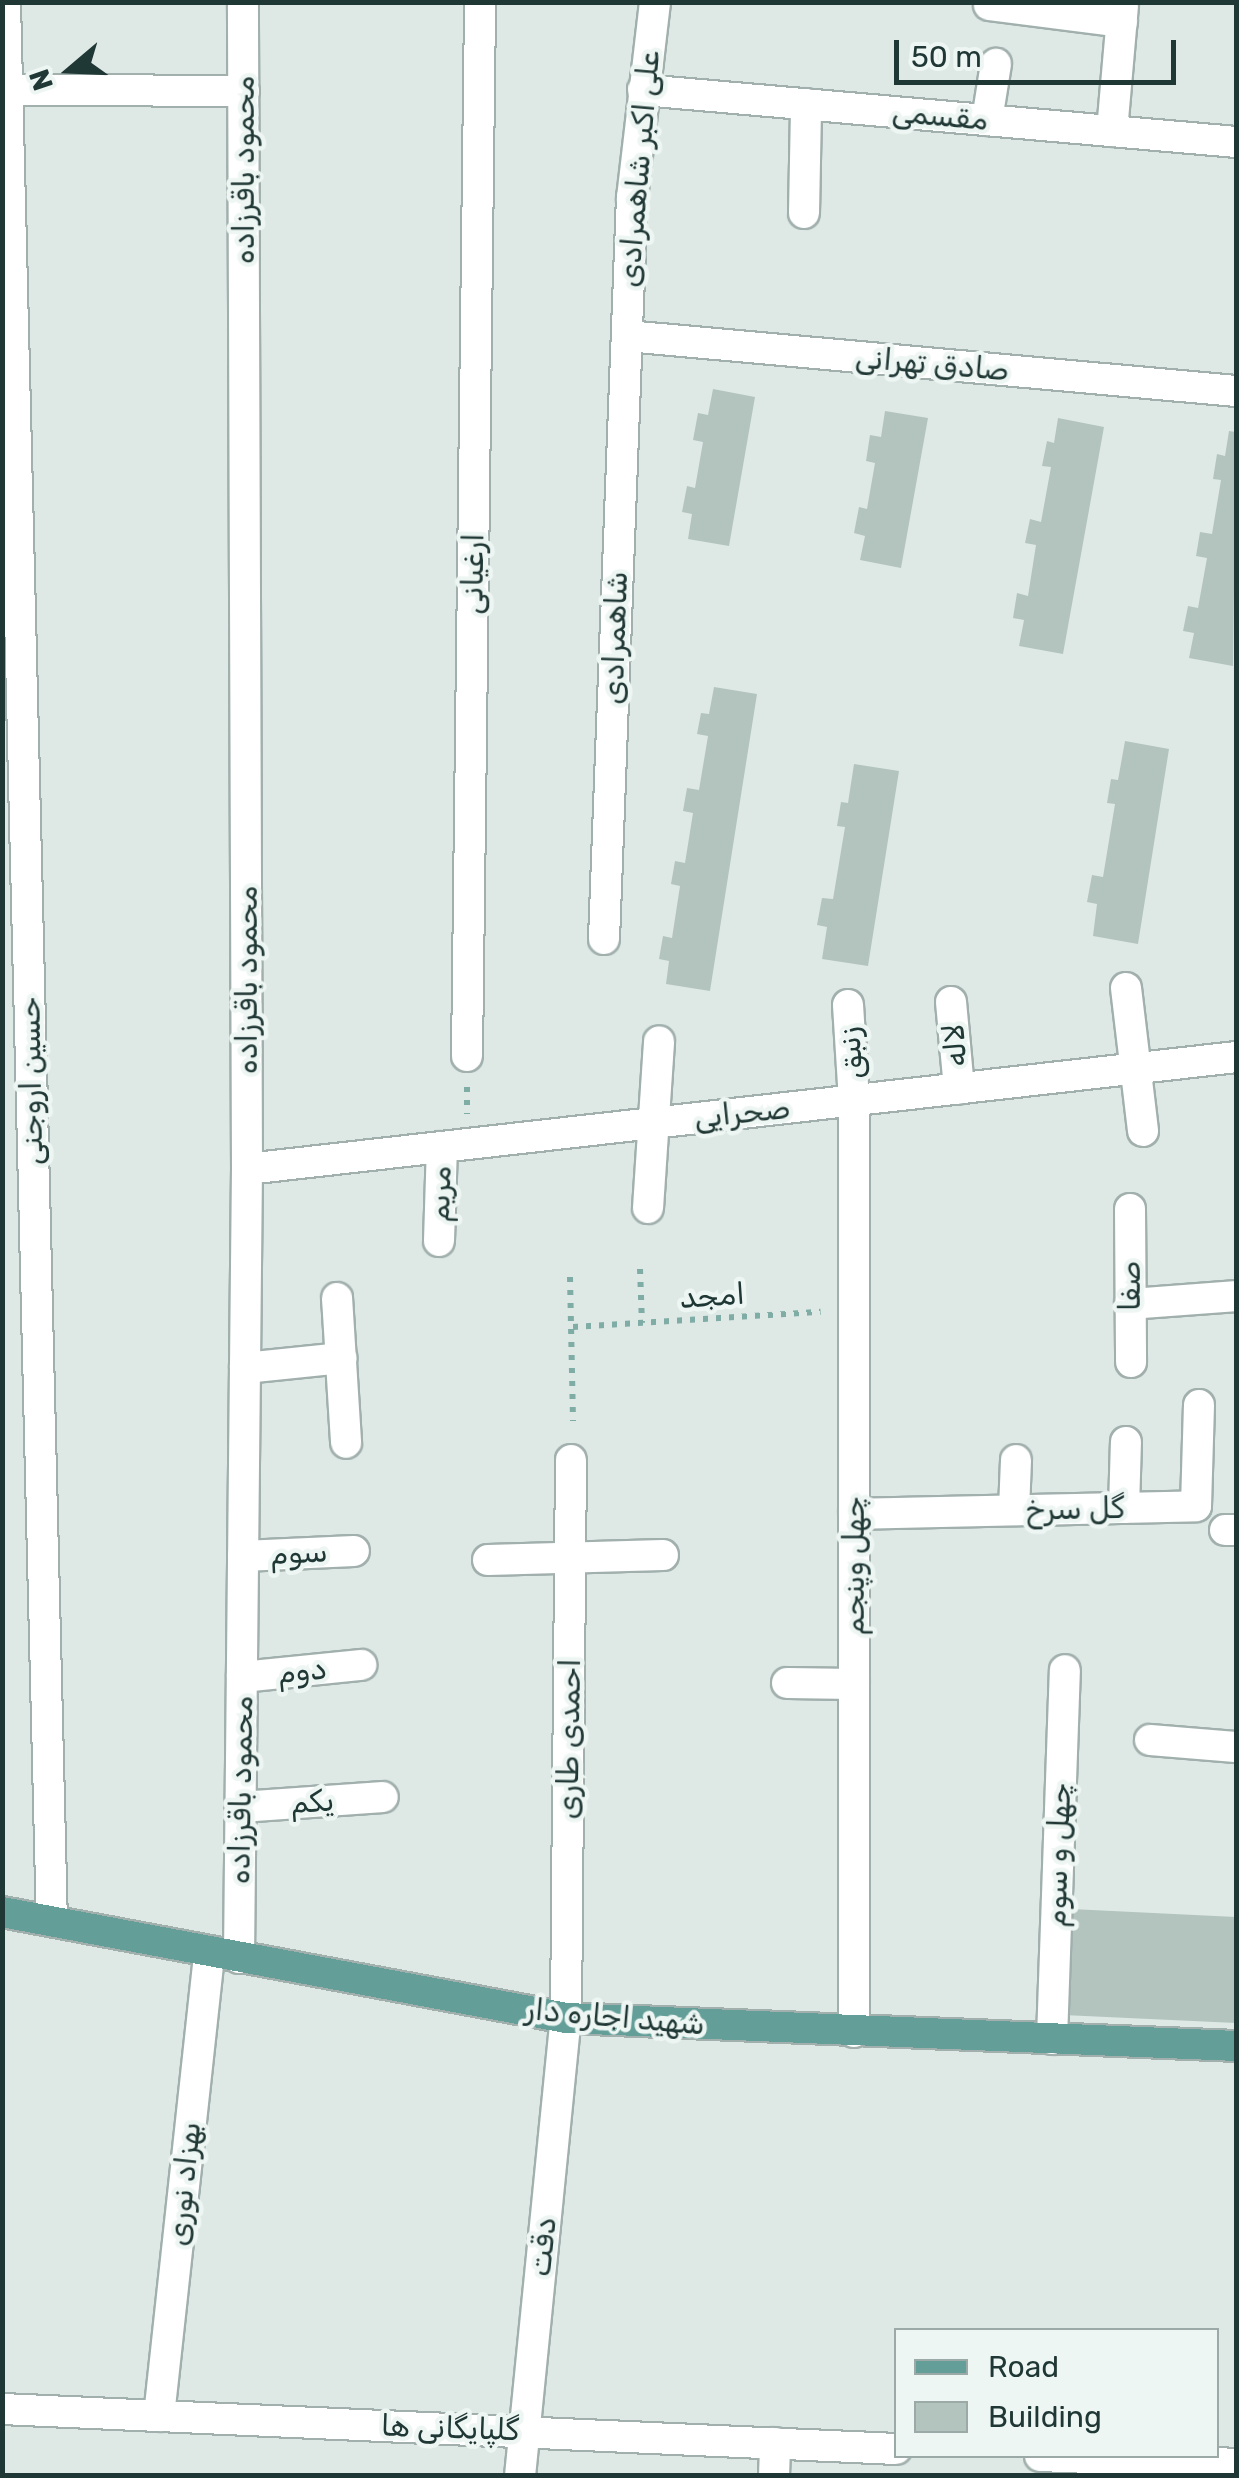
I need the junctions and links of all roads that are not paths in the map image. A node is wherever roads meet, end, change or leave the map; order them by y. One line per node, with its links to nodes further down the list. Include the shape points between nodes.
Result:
1 (5, 2): 8 (street, حسین اروجنی)
2 (243, 2): 9 (street, محمود باقرزاده)
3 (480, 2): 23 (street, ارغیانی)
4 (656, 2): 10 (street, علی اکبر شاهمرادی)
5 (989, 6): 6 (street)
6 (1122, 12): 13 (street)
7 (996, 64): 12 (street)
8 (7, 90): 9 (street); 64 (street, حسین اروجنی)
9 (244, 90): 31 (street, محمود باقرزاده)
10 (643, 90): 11 (street, مقسمی); 16 (street, علی اکبر شاهمرادی)
11 (806, 104): 12 (street, مقسمی); 15 (street)
12 (986, 120): 13 (street, مقسمی)
13 (1112, 131): 14 (street, مقسمی)
14 (1236, 142)
15 (804, 213)
16 (626, 336): 17 (street, صادق تهرانی); 18 (street, شاهمرادی)
17 (1236, 391)
18 (604, 939)
19 (1126, 988): 25 (street)
20 (951, 1002): 26 (street, لاله)
21 (848, 1006): 27 (street, زنبق)
22 (660, 1041): 28 (street)
23 (467, 1056)
24 (1236, 1057): 25 (street, صحرایی)
25 (1136, 1068): 26 (street, صحرایی); 29 (street)
26 (959, 1089): 27 (street, صحرایی)
27 (854, 1100): 28 (street, صحرایی); 48 (street, چهل وپنجم)
28 (652, 1123): 30 (street, صحرایی); 32 (street)
29 (1143, 1130)
30 (454, 1146): 31 (street, صحرایی); 34 (street, مریم)
31 (247, 1169): 40 (street, محمود باقرزاده)
32 (648, 1208)
33 (1130, 1209): 37 (street, صفا)
34 (439, 1241)
35 (1236, 1296): 37 (street)
36 (337, 1298): 38 (street)
37 (1130, 1304): 39 (street, صفا)
38 (341, 1358): 40 (street); 43 (street)
39 (1131, 1362)
40 (245, 1368): 51 (street, محمود باقرزاده)
41 (1200, 1405): 46 (street, گل سرخ, via 1196,1506)
42 (1126, 1442): 46 (street)
43 (346, 1443)
44 (571, 1460): 52 (street, احمدی طاری)
45 (1016, 1460): 47 (street)
46 (1124, 1508): 47 (street, گل سرخ)
47 (1014, 1510): 48 (street, گل سرخ)
48 (854, 1514): 58 (street, چهل وپنجم)
49 (354, 1551): 51 (street, سوم)
50 (663, 1555): 52 (street)
51 (243, 1556): 56 (street, محمود باقرزاده)
52 (570, 1557): 53 (street); 67 (street, احمدی طاری)
53 (488, 1560)
54 (361, 1665): 56 (street, دوم)
55 (1064, 1670): 69 (street, چهل و سوم)
56 (242, 1677): 62 (street, محمود باقرزاده)
57 (786, 1682): 58 (street)
58 (854, 1684): 68 (street, چهل وپنجم)
59 (1150, 1740): 60 (street)
60 (1236, 1747)
61 (384, 1797): 62 (street, یکم)
62 (241, 1807): 66 (street, محمود باقرزاده)
63 (2, 1912): 64 (main road, شهید اجاره دار)
64 (52, 1920): 65 (main road, شهید اجاره دار)
65 (208, 1952): 66 (main road, شهید اجاره دار); 72 (street, بهزاد نوری)
66 (239, 1958): 67 (main road, شهید اجاره دار)
67 (566, 2018): 68 (main road, شهید اجاره دار); 73 (street, دقت)
68 (854, 2032): 69 (main road, شهید اجاره دار)
69 (1052, 2040): 70 (main road, شهید اجاره دار)
70 (1236, 2046)
71 (2, 2409): 72 (street, گلپایگانی ها)
72 (159, 2416): 73 (street, گلپایگانی ها)
73 (524, 2432): 74 (street, گلپایگانی ها); 79 (street, دقت)
74 (775, 2444): 75 (street, گلپایگانی ها); 80 (street)
75 (894, 2449)
76 (1065, 2458): 78 (street)
77 (1236, 2464): 78 (street)
78 (1203, 2469)
79 (520, 2476)
80 (774, 2476)

